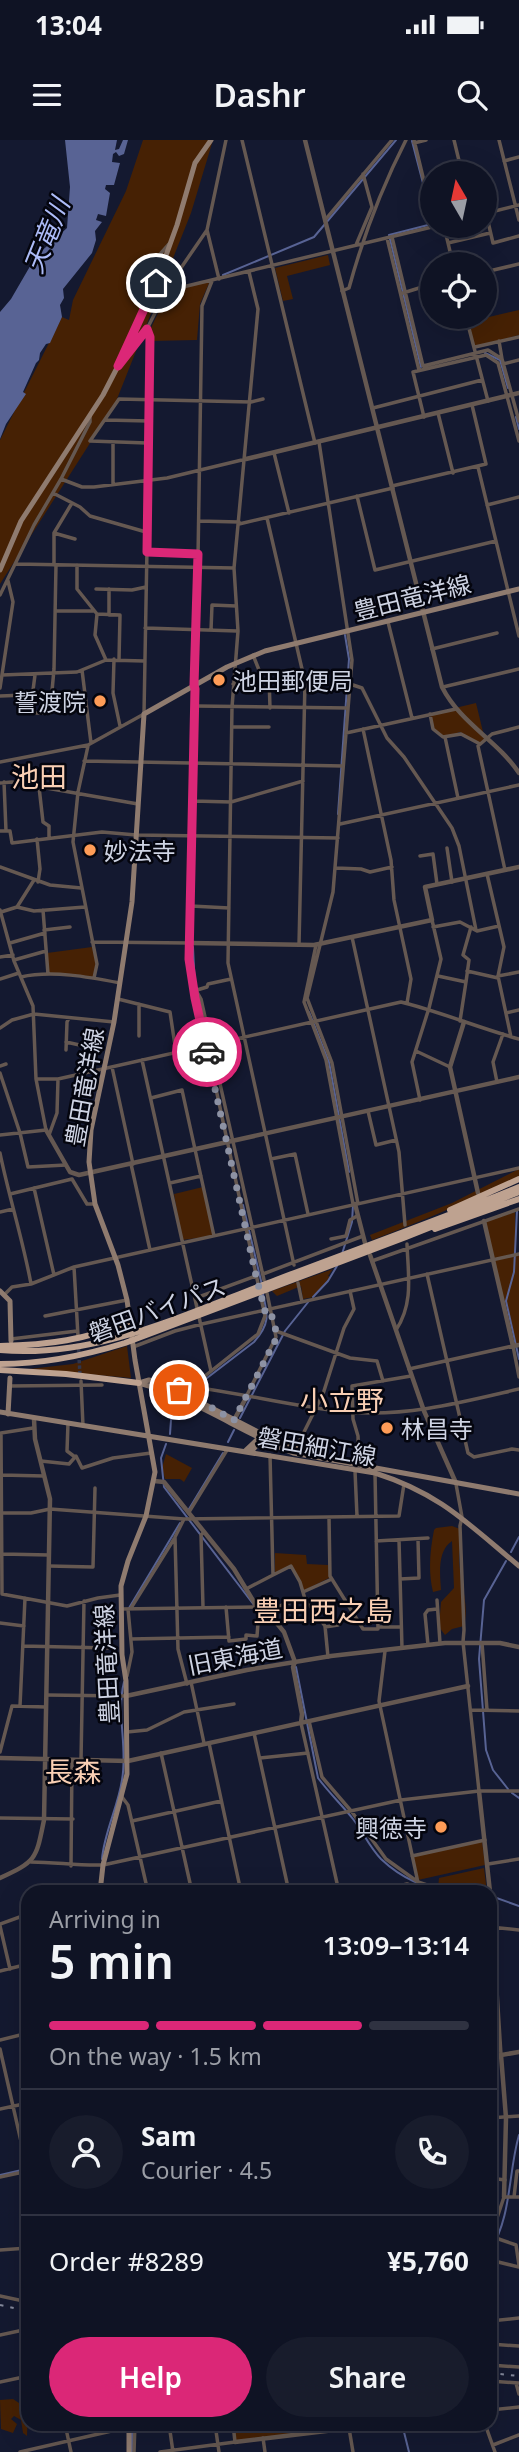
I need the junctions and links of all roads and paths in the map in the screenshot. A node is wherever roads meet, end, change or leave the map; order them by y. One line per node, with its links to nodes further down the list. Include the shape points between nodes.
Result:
1 (211, 140): 27 (main road, via 195,163)
2 (226, 140): 20 (street)
3 (242, 140): 34 (street)
4 (305, 140): 18 (street)
5 (392, 140): 15 (street)
6 (406, 140): 29 (street)
7 (426, 140): 10 (street)
8 (454, 140): 12 (street)
9 (499, 140): 13 (street)
10 (414, 141): 14 (street)
11 (519, 158): 13 (street)
12 (459, 161)
13 (504, 161): 16 (street)
14 (420, 165)
15 (363, 174): 18 (street); 30 (street, via 372,207)
16 (517, 206): 17 (street); 19 (street)
17 (497, 211)
18 (325, 220): 31 (street)
19 (519, 220)
20 (207, 230): 38 (street); 41 (street, via 172,281)
21 (420, 230): 23 (street)
22 (519, 236): 26 (street, via 493,243)
23 (389, 237): 29 (street); 43 (street)
24 (447, 238): 28 (street)
25 (470, 238): 28 (street)
26 (492, 238)
27 (171, 243): 37 (street); 51 (main road)
28 (448, 243): 32 (street)
29 (362, 244): 30 (street); 42 (street, via 349,288)
30 (356, 246): 31 (street)
31 (333, 251): 34 (street); 42 (street)
32 (450, 252)
33 (519, 264): 35 (street)
34 (273, 266): 36 (street); 74 (street)
35 (497, 269)
36 (249, 272): 38 (street); 61 (street, via 258,309)
37 (139, 278)
38 (219, 279): 39 (street)
39 (212, 281): 41 (street); 59 (street, via 202,306)
40 (420, 288): 43 (street)
41 (173, 289): 44 (street, via 163,294)
42 (342, 291): 63 (street)
43 (403, 293): 48 (street, via 423,366); 52 (street)
44 (147, 329): 51 (street); 58 (street)
45 (469, 329): 48 (street)
46 (519, 337): 47 (street)
47 (499, 341): 48 (street); 50 (street)
48 (476, 352): 50 (street, via 488,350); 52 (street); 53 (street); 56 (street, via 498,363)
49 (519, 360): 50 (street)
50 (503, 362): 56 (street)
51 (118, 366): 65 (main road)
52 (419, 370): 55 (street, via 413,372)
53 (482, 380): 55 (street); 60 (street)
54 (519, 393): 56 (street)
55 (419, 396): 63 (street); 66 (street)
56 (510, 396): 60 (street); 69 (street); 71 (street)
57 (263, 399): 61 (street)
58 (150, 400): 59 (street); 67 (street, via 119,400); 68 (street)
59 (202, 401): 61 (street); 78 (street)
60 (488, 401): 62 (street)
61 (251, 402): 76 (street)
62 (472, 405): 64 (street); 77 (street, via 486,462)
63 (372, 408): 70 (street)
64 (438, 413): 66 (street); 79 (street)
65 (90, 415): 80 (street); 107 (main road, via 21,521)
66 (424, 417): 70 (street)
67 (105, 420): 68 (street); 72 (street, via 90,441)
68 (149, 421): 73 (street)
69 (519, 421)
70 (377, 428): 74 (street); 83 (street)
71 (519, 441)
72 (113, 442): 73 (street); 82 (street)
73 (148, 443): 81 (street)
74 (317, 443): 75 (street); 88 (street)
75 (274, 453): 76 (street); 90 (street)
76 (246, 459): 78 (street); 93 (street)
77 (478, 467): 79 (street); 89 (street)
78 (200, 471): 81 (street); 92 (street)
79 (453, 473): 83 (street)
80 (61, 479): 82 (street, via 82,487); 84 (street)
81 (148, 480): 82 (street); 94 (street)
82 (113, 485)
83 (393, 487): 85 (street); 100 (street)
84 (53, 493): 87 (street); 101 (street)
85 (357, 496): 88 (street); 100 (street, via 375,570)
86 (519, 497): 89 (street)
87 (72, 503): 94 (street, via 90,516); 95 (street)
88 (328, 503): 90 (street); 124 (street)
89 (487, 505): 97 (street)
90 (289, 513): 91 (street)
91 (267, 518): 93 (street); 128 (street)
92 (199, 521): 93 (street); 99 (street)
93 (239, 523): 106 (street)
94 (147, 532): 98 (street)
95 (54, 533): 96 (street); 102 (street)
96 (75, 539)
97 (496, 541): 100 (street); 113 (street)
98 (147, 552): 99 (street); 104 (street)
99 (198, 554): 105 (street)
100 (411, 562): 118 (street)
101 (16, 564): 102 (street); 108 (street)
102 (55, 565): 103 (street); 116 (street)
103 (77, 565): 104 (street); 117 (street, via 77,589)
104 (146, 567): 105 (street); 109 (street)
105 (198, 568): 106 (street); 122 (street)
106 (234, 568): 115 (street)
107 (0, 570)
108 (8, 581): 114 (street); 131 (street, via 13,602)
109 (146, 587): 111 (street); 121 (street)
110 (96, 589): 111 (street)
111 (109, 589): 119 (street)
112 (519, 589): 113 (main road, 豊田竜洋線)
113 (509, 591): 118 (main road, 豊田竜洋線); 127 (street)
114 (0, 595)
115 (236, 606): 123 (street, via 212,605); 125 (street)
116 (55, 611): 117 (street); 140 (street)
117 (96, 613): 119 (street); 134 (street, via 95,635)
118 (423, 613): 120 (main road, 豊田竜洋線); 130 (street)
119 (109, 615): 135 (street, via 120,615)
120 (388, 621): 124 (main road, 豊田竜洋線); 160 (street)
121 (145, 628): 122 (street); 136 (street)
122 (197, 630): 123 (street); 146 (street)
123 (211, 630): 125 (street)
124 (348, 630): 128 (main road, 豊田竜洋線); 145 (street)
125 (238, 631): 137 (street)
126 (497, 633): 130 (street)
127 (519, 636)
128 (297, 643): 132 (main road, 豊田竜洋線); 155 (street, via 305,682)
129 (0, 649): 131 (street)
130 (432, 649): 147 (street)
131 (7, 650): 141 (street)
132 (253, 655): 137 (main road, 豊田竜洋線); 144 (street, via 259,685)
133 (114, 659): 134 (street); 135 (street); 162 (street, via 113,693)
134 (106, 660): 139 (street)
135 (120, 660): 136 (street)
136 (144, 661): 158 (street)
137 (234, 663): 144 (street); 146 (main road, 豊田竜洋線)
138 (519, 668): 147 (street)
139 (82, 670): 140 (street); 170 (street)
140 (54, 674): 142 (street); 149 (street)
141 (2, 675): 142 (street); 148 (street)
142 (34, 675): 150 (street)
143 (270, 677): 154 (street)
144 (233, 684): 153 (street)
145 (350, 684): 156 (street); 161 (street, via 362,688)
146 (195, 685): 152 (street); 158 (main road, 豊田竜洋線)
147 (442, 687): 157 (street)
148 (0, 688)
149 (52, 694): 150 (street); 150 (street, via 50,713 30,713)
150 (32, 695): 151 (street)
151 (0, 696)
152 (195, 706): 153 (street); 175 (street)
153 (232, 707): 154 (street); 163 (street)
154 (270, 708): 155 (street)
155 (304, 708): 156 (street); 177 (street)
156 (348, 708): 167 (street)
157 (456, 709): 159 (street); 169 (street)
158 (144, 714): 162 (street); 174 (main road, 豊田竜洋線)
159 (430, 714): 160 (street); 168 (street, via 433,729)
160 (412, 719): 161 (street)
161 (381, 725): 166 (street); 189 (street)
162 (121, 727): 170 (street)
163 (232, 727): 164 (street); 176 (street)
164 (269, 727)
165 (519, 727): 169 (street)
166 (363, 729): 167 (street); 191 (street)
167 (346, 733): 178 (street)
168 (444, 737): 171 (street, via 461,734); 186 (street)
169 (487, 739): 171 (street); 179 (street)
170 (90, 744): 172 (street); 173 (street)
171 (480, 744): 184 (street)
172 (84, 761): 174 (street); 185 (street)
173 (0, 762)
174 (141, 762): 175 (street); 190 (main road, 豊田竜洋線)
175 (194, 763): 176 (street); 187 (street)
176 (232, 764): 177 (street); 188 (street)
177 (302, 765): 178 (street); 180 (street)
178 (343, 766): 192 (street)
179 (519, 773)
180 (303, 781): 188 (street); 199 (street)
181 (2, 782): 183 (street); 193 (street)
182 (519, 785): 184 (street)
183 (39, 786): 185 (street); 198 (street)
184 (488, 791): 186 (street); 208 (street)
185 (78, 792): 190 (street); 194 (street)
186 (458, 798): 189 (street)
187 (193, 801): 188 (street); 196 (street)
188 (231, 802): 197 (street)
189 (434, 803): 191 (street); 210 (street, via 452,828)
190 (138, 804): 195 (main road, 豊田竜洋線)
191 (382, 815): 192 (street); 205 (street)
192 (340, 824): 200 (street)
193 (3, 831): 201 (street, via 10,831 12,843)
194 (73, 834): 195 (street); 198 (street); 214 (street)
195 (136, 835): 196 (street); 229 (main road, 豊田竜洋線)
196 (192, 836): 197 (street); 215 (street)
197 (230, 836): 199 (street); 218 (street)
198 (49, 838): 201 (street)
199 (302, 838): 200 (street); 234 (street)
200 (338, 838): 207 (street)
201 (37, 839): 211 (street, via 40,869)
202 (447, 848): 212 (street)
203 (420, 856): 213 (street, via 433,854)
204 (0, 867): 211 (street)
205 (392, 867): 207 (street, via 370,872); 224 (street)
206 (519, 867): 208 (street)
207 (336, 869): 235 (street)
208 (505, 870): 209 (street)
209 (487, 874): 210 (street); 222 (street)
210 (464, 879): 212 (street); 226 (street)
211 (36, 881): 214 (street); 216 (street)
212 (452, 881): 213 (street)
213 (437, 885): 221 (street, via 425,887)
214 (81, 888): 217 (street)
215 (191, 906): 218 (street); 232 (street)
216 (17, 907): 219 (street); 220 (street)
217 (85, 907): 219 (street); 230 (street)
218 (229, 908): 233 (street)
219 (43, 910): 227 (street)
220 (0, 911): 231 (street)
221 (432, 920): 224 (street); 225 (street)
222 (499, 926): 226 (street); 244 (street, via 504,947)
223 (70, 927): 227 (street)
224 (399, 927): 228 (street); 252 (street, via 411,979)
225 (433, 927): 226 (street, via 460,922); 243 (street, via 442,959)
226 (473, 929): 239 (street, via 463,955 470,960)
227 (44, 931): 231 (street); 236 (street)
228 (352, 937): 235 (street); 255 (street)
229 (127, 941): 230 (street); 232 (street); 249 (main road, 豊田竜洋線)
230 (92, 942): 245 (street, via 97,964)
231 (10, 943): 238 (street)
232 (190, 943): 233 (street); 250 (street)
233 (228, 944): 234 (street); 247 (street)
234 (299, 945): 235 (street)
235 (319, 945): 261 (street, via 303,997)
236 (46, 951): 238 (street); 242 (street)
237 (0, 957): 238 (street)
238 (14, 957): 241 (street)
239 (467, 971): 244 (street); 248 (street)
240 (519, 972): 244 (street)
241 (20, 975): 242 (street); 246 (street); 258 (street)
242 (49, 975): 245 (street)
243 (439, 976): 248 (street); 254 (street)
244 (498, 977): 257 (street)
245 (94, 978): 249 (street)
246 (0, 979)
247 (231, 979): 250 (street); 266 (street)
248 (466, 982): 262 (street)
249 (120, 983): 251 (main road, 豊田竜洋線)
250 (195, 987): 270 (street); 272 (street)
251 (118, 999): 253 (street); 260 (main road, 豊田竜洋線)
252 (407, 1003): 254 (street); 255 (street)
253 (139, 1004): 265 (street); 275 (street, via 170,1012)
254 (429, 1008): 262 (street); 274 (street)
255 (368, 1009): 261 (street); 289 (street)
256 (519, 1010): 257 (street)
257 (506, 1013): 267 (street)
258 (34, 1014): 259 (street); 263 (street); 283 (street)
259 (69, 1018): 260 (street); 269 (street)
260 (114, 1022): 280 (main road, 豊田竜洋線)
261 (314, 1022): 266 (street); 291 (street, via 330,1056)
262 (462, 1022): 264 (street); 279 (street)
263 (0, 1028)
264 (503, 1034): 267 (street); 285 (street, via 493,1062)
265 (139, 1036)
266 (244, 1037): 270 (street); 294 (street)
267 (511, 1037): 268 (street)
268 (519, 1039)
269 (66, 1042): 271 (street); 273 (street)
270 (211, 1044): 272 (street); 297 (street)
271 (84, 1046)
272 (205, 1046): 275 (street); 298 (street)
273 (66, 1050)
274 (416, 1051): 279 (street); 288 (street, via 412,1062)
275 (176, 1052): 276 (street)
276 (142, 1060): 280 (street); 287 (street)
277 (6, 1064): 278 (street)
278 (0, 1066)
279 (450, 1067): 286 (street)
280 (108, 1068): 284 (street); 303 (street); 306 (main road, 豊田竜洋線, via 91,1130)
281 (0, 1073): 292 (street)
282 (519, 1077): 285 (street)
283 (36, 1079): 284 (street); 293 (street)
284 (58, 1080): 293 (street, via 57,1113)
285 (497, 1082): 286 (street)
286 (455, 1092): 288 (street); 309 (street)
287 (151, 1098): 299 (street, via 182,1090); 301 (street)
288 (420, 1100): 289 (street)
289 (390, 1106): 290 (street); 296 (street)
290 (368, 1111): 291 (street); 296 (street, via 376,1145)
291 (339, 1117): 294 (street); 319 (street)
292 (20, 1133): 293 (street); 295 (street); 304 (street, via 29,1167)
293 (48, 1133): 304 (street)
294 (265, 1134): 297 (street); 302 (street)
295 (0, 1135)
296 (397, 1140): 314 (street)
297 (233, 1141): 298 (street); 329 (street)
298 (227, 1143): 299 (street); 330 (street)
299 (195, 1150): 301 (street); 307 (street)
300 (0, 1153): 316 (street)
301 (164, 1157): 303 (street); 311 (street)
302 (271, 1158): 323 (street, via 295,1154); 325 (street)
303 (132, 1164): 306 (street); 337 (street)
304 (66, 1165): 308 (street)
305 (519, 1168): 309 (street)
306 (90, 1174): 308 (street); 318 (main road, 豊田竜洋線)
307 (201, 1176): 311 (street); 331 (street)
308 (73, 1177): 312 (street); 318 (street, via 87,1204)
309 (474, 1178): 314 (street); 315 (street)
310 (519, 1179): 327 (highway)
311 (170, 1183): 334 (street)
312 (34, 1188): 316 (street); 345 (street)
313 (519, 1189): 327 (highway, 磐田バイパス); 335 (highway, 磐田バイパス)
314 (403, 1193): 319 (street); 328 (street)
315 (478, 1193)
316 (9, 1194): 320 (street)
317 (519, 1199): 335 (highway)
318 (94, 1204): 340 (main road, 豊田竜洋線)
319 (355, 1204): 323 (street); 324 (street)
320 (13, 1209): 322 (street); 351 (street)
321 (519, 1209): 326 (street)
322 (0, 1212)
323 (308, 1214): 325 (street)
324 (357, 1216): 332 (street); 333 (street, via 350,1220 346,1236)
325 (284, 1219): 329 (street); 342 (street)
326 (484, 1222): 335 (street); 341 (street)
327 (423, 1224): 336 (highway, 磐田バイパス)
328 (405, 1225)
329 (252, 1227): 330 (street); 344 (street)
330 (245, 1229): 331 (street); 347 (street)
331 (214, 1236): 334 (street)
332 (363, 1236): 338 (street); 342 (street)
333 (331, 1239)
334 (183, 1242): 337 (street); 356 (street)
335 (407, 1243): 336 (highway, 磐田バイパス); 338 (street); 348 (street)
336 (375, 1246): 338 (highway, 磐田バイパス)
337 (150, 1250): 340 (street)
338 (366, 1252): 352 (street); 366 (highway, 磐田バイパス)
339 (519, 1254): 341 (street)
340 (116, 1258): 343 (street); 357 (main road, 豊田竜洋線)
341 (492, 1260): 346 (street); 369 (street)
342 (294, 1264): 344 (street)
343 (74, 1267): 345 (street); 359 (street)
344 (262, 1274): 347 (street); 349 (street)
345 (54, 1275): 351 (street)
346 (427, 1275): 348 (street); 373 (street)
347 (256, 1276): 356 (street); 360 (street)
348 (409, 1278): 352 (street); 364 (street, via 409,1295)
349 (264, 1280)
350 (298, 1283): 358 (street)
351 (31, 1284): 353 (street)
352 (380, 1285): 354 (street); 364 (street)
353 (3, 1292): 367 (main road, via 11,1308)
354 (350, 1292): 358 (street); 372 (street, via 354,1309)
355 (267, 1293): 360 (street)
356 (196, 1298): 363 (street)
357 (127, 1300): 359 (street); 362 (main road, 豊田竜洋線)
358 (302, 1302): 360 (street)
359 (75, 1310): 361 (street); 367 (street, via 78,1334)
360 (268, 1310): 363 (street); 365 (street); 377 (street, via 258,1334)
361 (45, 1316)
362 (131, 1321): 370 (main road, 豊田竜洋線); 371 (highway, via 67,1342)
363 (202, 1324): 370 (street); 377 (street)
364 (396, 1330): 375 (street)
365 (276, 1331): 372 (street); 390 (street)
366 (124, 1339): 371 (highway, 磐田バイパス, via 28,1353); 374 (highway, 磐田バイパス, via 54,1362)
367 (11, 1340)
368 (519, 1345): 369 (street)
369 (513, 1346): 373 (street); 379 (street)
370 (133, 1347): 384 (main road, 豊田竜洋線)
371 (0, 1348)
372 (336, 1353): 382 (street, via 377,1361); 392 (street)
373 (447, 1361): 375 (street); 391 (street)
374 (0, 1364)
375 (409, 1369): 378 (street)
376 (0, 1370): 384 (highway)
377 (211, 1371): 388 (street)
378 (411, 1376): 382 (street); 393 (street)
379 (519, 1377)
380 (10, 1378): 386 (main road)
381 (177, 1380): 387 (street)
382 (383, 1381): 395 (street, via 352,1386)
383 (81, 1382): 385 (street); 386 (street); 400 (street)
384 (139, 1384): 387 (main road, via 149,1380); 402 (main road, 豊田竜洋線); 403 (main road, via 170,1393)
385 (102, 1385)
386 (10, 1386): 396 (main road)
387 (173, 1386): 388 (street); 398 (main road)
388 (191, 1387): 390 (street)
389 (519, 1389): 391 (street)
390 (247, 1396): 392 (street); 398 (street)
391 (456, 1404): 393 (street); 406 (street, via 471,1457)
392 (315, 1408): 395 (street); 405 (street)
393 (424, 1411): 395 (street); 419 (street)
394 (0, 1412): 396 (main road, 磐田細江線)
395 (352, 1412): 413 (street, via 358,1436)
396 (8, 1413): 397 (main road, 磐田細江線)
397 (34, 1419): 399 (main road, 磐田細江線); 401 (street)
398 (234, 1420): 403 (main road)
399 (68, 1423): 400 (main road, 磐田細江線); 410 (street, via 67,1451)
400 (83, 1426): 402 (main road, 磐田細江線)
401 (33, 1427): 411 (street); 415 (street, via 1,1433)
402 (149, 1434): 404 (main road, 磐田細江線); 408 (main road, 豊田竜洋線)
403 (262, 1438): 405 (main road); 407 (main road); 412 (main road, via 293,1452)
404 (228, 1448): 407 (main road, 磐田細江線); 425 (street)
405 (296, 1448): 412 (main road)
406 (519, 1450)
407 (248, 1452): 409 (main road, 磐田細江線)
408 (152, 1453): 410 (street, via 82,1468); 417 (main road, 豊田竜洋線)
409 (270, 1455): 413 (main road, 磐田細江線); 432 (street)
410 (75, 1457): 411 (street, via 69,1464)
411 (41, 1461): 416 (street)
412 (341, 1461): 413 (main road)
413 (357, 1466): 414 (main road, 磐田細江線); 419 (main road); 429 (street)
414 (375, 1473): 418 (main road, 磐田細江線); 427 (street)
415 (0, 1475): 416 (street); 424 (street)
416 (44, 1476): 422 (street)
417 (154, 1481): 425 (street, via 164,1482); 426 (main road, 豊田竜洋線)
418 (404, 1482): 427 (street, via 399,1516); 430 (main road, 磐田細江線)
419 (456, 1484): 421 (main road); 430 (street)
420 (94, 1488): 423 (street)
421 (519, 1494)
422 (50, 1509): 423 (street); 424 (street); 441 (street)
423 (94, 1512): 426 (street); 442 (street, via 93,1567)
424 (0, 1513): 440 (street)
425 (189, 1513): 431 (street)
426 (146, 1516): 433 (street); 450 (main road, 豊田竜洋線)
427 (376, 1516): 429 (street); 439 (street)
428 (329, 1517): 429 (street); 432 (street); 446 (street)
429 (357, 1517)
430 (462, 1517): 443 (main road, 磐田細江線); 471 (street)
431 (193, 1518): 432 (street); 433 (street); 434 (street)
432 (272, 1518): 445 (street)
433 (184, 1519): 435 (street)
434 (204, 1532): 448 (street); 457 (street)
435 (175, 1537): 456 (street); 459 (street)
436 (428, 1538): 438 (street)
437 (399, 1539): 438 (street); 439 (street); 447 (street)
438 (418, 1539): 447 (street, via 419,1578)
439 (376, 1541): 466 (street)
440 (2, 1554): 441 (street); 444 (street)
441 (50, 1555): 442 (street)
442 (49, 1566): 455 (street)
443 (519, 1566)
444 (1, 1572): 451 (street, via 2,1594)
445 (273, 1575): 448 (street); 449 (street, via 291,1566)
446 (332, 1579): 449 (street); 466 (street, via 363,1629)
447 (400, 1579): 467 (street)
448 (246, 1589): 461 (street)
449 (303, 1592): 452 (street)
450 (120, 1595): 454 (street); 459 (main road, 豊田竜洋線)
451 (25, 1598): 455 (street); 464 (street)
452 (305, 1599): 461 (street); 465 (street)
453 (437, 1600): 460 (street)
454 (84, 1601): 455 (street, via 66,1606); 478 (street)
455 (49, 1602): 476 (street)
456 (177, 1607): 457 (street); 459 (street); 469 (street)
457 (202, 1607): 458 (street)
458 (226, 1607): 461 (street); 468 (street)
459 (126, 1609): 470 (street); 484 (main road, 豊田竜洋線, via 122,1654)
460 (437, 1609): 473 (street); 474 (street, via 425,1614)
461 (260, 1610): 468 (street, via 257,1636 246,1634 246,1639 229,1641); 483 (street, via 284,1632)
462 (0, 1623): 464 (street)
463 (338, 1625): 465 (street)
464 (24, 1626): 475 (street)
465 (325, 1627): 482 (street)
466 (378, 1627): 467 (street)
467 (401, 1627): 480 (street)
468 (229, 1637): 469 (street)
469 (177, 1638): 470 (street); 485 (street)
470 (131, 1639): 484 (street)
471 (463, 1642): 472 (street, 旧東海道); 473 (street, 旧東海道); 486 (street)
472 (480, 1642): 477 (street, 旧東海道); 496 (street)
473 (440, 1643): 474 (street, 旧東海道)
474 (428, 1644): 480 (street, 旧東海道)
475 (23, 1646): 476 (street); 492 (street)
476 (48, 1647): 478 (street); 487 (street)
477 (519, 1647)
478 (83, 1648): 479 (street); 488 (street)
479 (108, 1648)
480 (402, 1648): 481 (street, 旧東海道)
481 (385, 1651): 482 (street, 旧東海道); 491 (street)
482 (328, 1657): 483 (street, 旧東海道)
483 (295, 1662): 485 (street, 旧東海道); 499 (street)
484 (126, 1678): 489 (main road, 豊田竜洋線)
485 (189, 1683): 489 (street, 旧東海道); 494 (street)
486 (468, 1686): 491 (street); 495 (street)
487 (47, 1695): 488 (street); 493 (street)
488 (82, 1696): 489 (street); 510 (street)
489 (125, 1696): 500 (main road, 豊田竜洋線)
490 (234, 1704): 494 (street)
491 (379, 1705): 498 (street); 515 (street)
492 (20, 1706): 493 (street); 503 (street, via 12,1706)
493 (47, 1707): 508 (street)
494 (197, 1709): 500 (street, via 146,1730); 502 (street)
495 (471, 1710): 496 (street); 512 (street)
496 (487, 1710): 497 (street)
497 (519, 1711)
498 (309, 1721): 499 (street); 518 (street, via 322,1777)
499 (301, 1723): 501 (street); 505 (street)
500 (127, 1732): 511 (main road, 豊田竜洋線)
501 (254, 1733): 502 (street); 507 (street)
502 (206, 1743): 504 (street); 516 (street)
503 (0, 1752)
504 (162, 1753): 511 (street); 517 (street)
505 (308, 1753): 507 (street); 520 (street)
506 (0, 1758): 508 (street)
507 (260, 1758): 524 (street)
508 (45, 1759): 509 (street); 522 (street)
509 (72, 1760): 510 (street); 521 (street)
510 (81, 1760): 511 (street)
511 (128, 1761): 514 (main road, 豊田竜洋線)
512 (479, 1791): 513 (street); 515 (street); 526 (street)
513 (519, 1791)
514 (122, 1797): 523 (street); 533 (main road, 豊田竜洋線)
515 (401, 1800): 518 (street); 528 (street)
516 (221, 1801): 517 (street); 525 (street)
517 (174, 1811): 523 (street); 527 (street)
518 (352, 1812): 520 (street); 536 (street, via 386,1859)
519 (0, 1818): 522 (street)
520 (323, 1818): 524 (street); 542 (street)
521 (73, 1819): 522 (street); 534 (street)
522 (44, 1820): 531 (street)
523 (132, 1821): 529 (street)
524 (275, 1828): 525 (street); 541 (street)
525 (229, 1838): 527 (street); 540 (street)
526 (485, 1840): 528 (street); 532 (street)
527 (183, 1849): 529 (street); 539 (street)
528 (412, 1856): 536 (street)
529 (141, 1858): 533 (street); 538 (street)
530 (519, 1859): 532 (street)
531 (31, 1862): 534 (street); 535 (street)
532 (488, 1864): 545 (street)
533 (103, 1865): 534 (street); 537 (main road, 豊田竜洋線)
534 (71, 1866)
535 (0, 1878)
536 (418, 1882): 543 (street); 544 (street)
537 (101, 1885)
538 (147, 1885)
539 (191, 1885)
540 (240, 1885)
541 (287, 1885)
542 (337, 1885)
543 (419, 1885)
544 (427, 1885)
545 (490, 1885)
546 (21, 1917): 547 (street)
547 (0, 1925): 551 (street)
548 (497, 1928): 549 (street)
549 (519, 1930)
550 (21, 1966): 551 (street)
551 (10, 1969): 552 (street)
552 (0, 1971)
553 (497, 1993): 554 (street)
554 (498, 2000): 559 (street)
555 (21, 2036): 556 (street)
556 (0, 2040)
557 (0, 2049): 562 (street)
558 (519, 2052): 559 (street)
559 (501, 2055): 560 (street); 566 (street)
560 (497, 2056)
561 (21, 2104): 562 (street)
562 (13, 2106): 563 (street); 567 (street)
563 (0, 2109)
564 (519, 2116): 566 (street)
565 (497, 2118): 566 (street)
566 (506, 2118): 572 (street)
567 (21, 2141)
568 (519, 2171): 574 (street)
569 (21, 2172): 570 (street)
570 (0, 2177)
571 (497, 2179): 572 (street)
572 (506, 2180): 573 (street)
573 (504, 2197): 574 (street); 575 (street)
574 (517, 2197)
575 (497, 2217)
576 (497, 2239): 580 (street, via 516,2245)
577 (21, 2248): 578 (street)
578 (0, 2250)
579 (497, 2261): 580 (street)
580 (519, 2266)
581 (0, 2296): 582 (street)
582 (21, 2300)
583 (519, 2318): 584 (street)
584 (497, 2320)
585 (21, 2330): 586 (street)
586 (0, 2335)
587 (497, 2344): 588 (street)
588 (519, 2346)
589 (497, 2365): 590 (street)
590 (519, 2367)
591 (21, 2378): 592 (street)
592 (0, 2382)
593 (497, 2382): 594 (street)
594 (517, 2383): 595 (street)
595 (519, 2394)
596 (519, 2407): 597 (street)
597 (497, 2409)
598 (67, 2431): 609 (street)
599 (108, 2431): 609 (street)
600 (131, 2431): 616 (main road)
601 (170, 2431): 613 (street)
602 (216, 2431): 611 (street)
603 (234, 2431): 610 (street)
604 (323, 2431): 608 (street)
605 (350, 2431): 620 (street)
606 (488, 2431): 612 (street)
607 (519, 2435): 612 (street)
608 (263, 2438): 610 (street); 619 (street)
609 (69, 2441): 614 (street); 615 (street)
610 (235, 2442): 611 (street)
611 (218, 2445): 613 (street); 618 (street)
612 (493, 2445): 621 (street)
613 (173, 2451): 617 (street)
614 (20, 2452)
615 (71, 2452)
616 (131, 2452)
617 (160, 2452)
618 (219, 2452)
619 (265, 2452)
620 (353, 2452)
621 (495, 2452)

